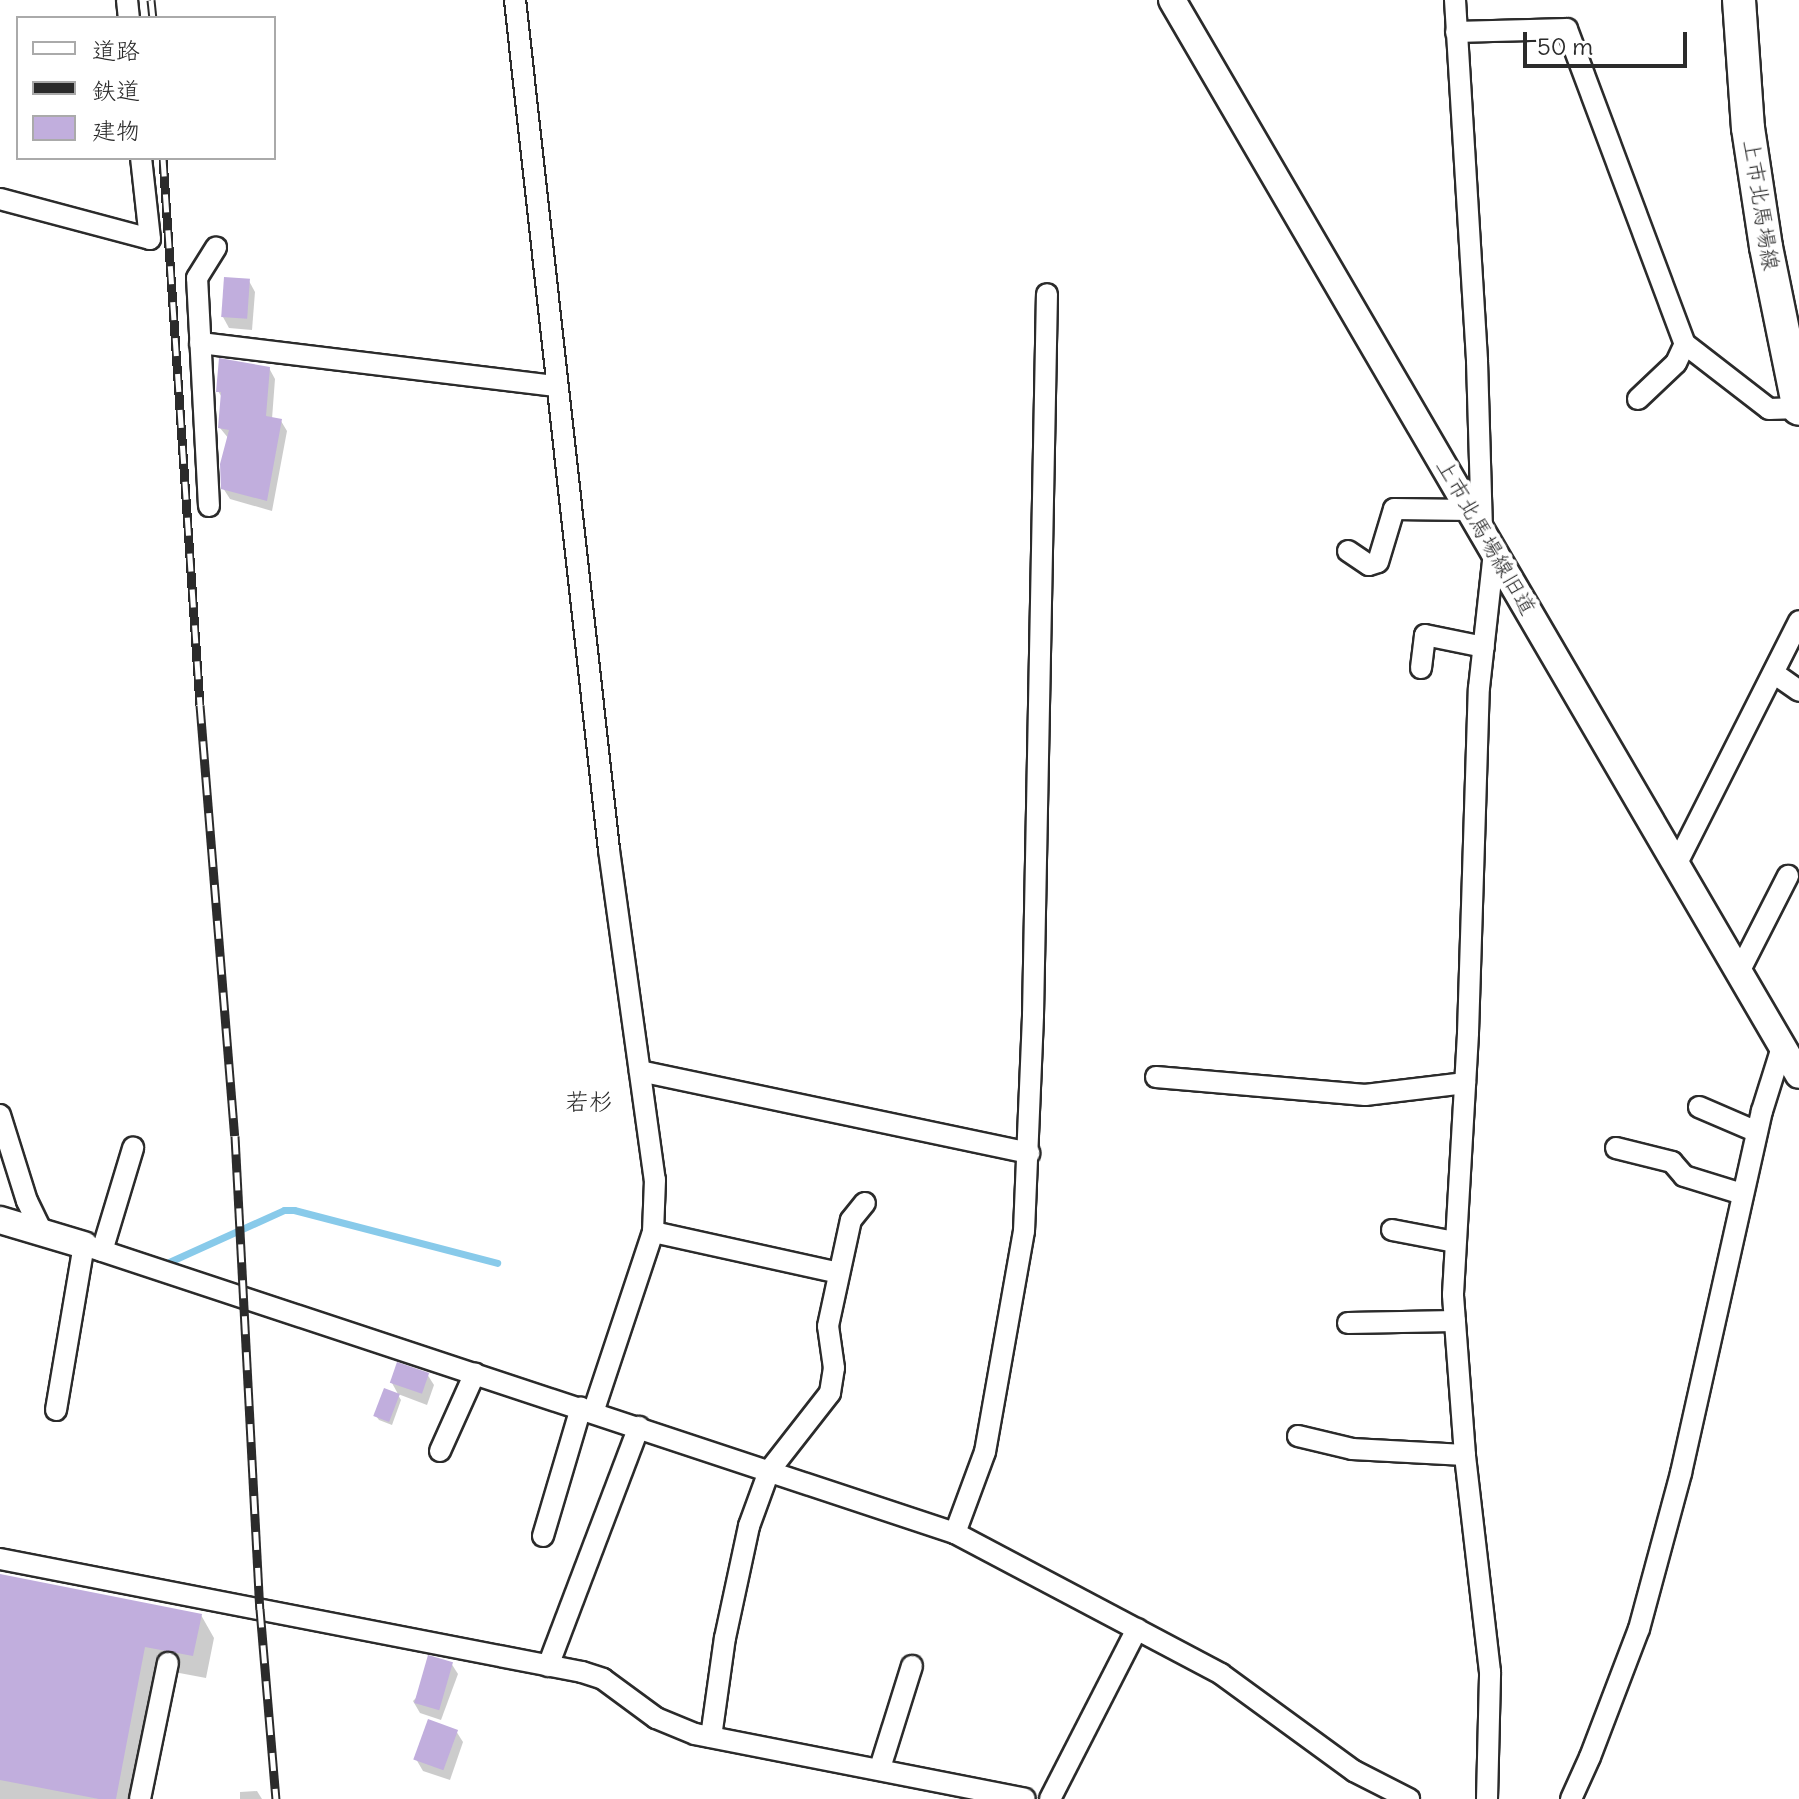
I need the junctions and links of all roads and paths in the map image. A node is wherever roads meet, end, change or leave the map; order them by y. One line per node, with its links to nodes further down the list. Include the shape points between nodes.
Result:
1 (515, 0): 12 (street)
2 (1172, 0): 16 (street, 上市北馬場線旧道)
3 (1455, 0): 5 (street)
4 (1739, 0): 14 (main road, 上市北馬場線, via 1748,128)
5 (1456, 32): 11 (street, via 1567,29); 16 (street)
6 (141, 160): 7 (street, via 150,239)
7 (0, 199)
8 (216, 248): 10 (street, via 197,278)
9 (1047, 294): 36 (street)
10 (200, 343): 12 (street); 15 (street)
11 (1685, 344): 13 (street, via 1676,363); 14 (street, via 1769,409)
12 (556, 386): 27 (street)
13 (1638, 399)
14 (1799, 408)
15 (209, 506)
16 (1482, 530): 17 (street, via 1394,509 1378,562 1369,565); 19 (street); 23 (street, 上市北馬場線旧道)
17 (1348, 551)
18 (1799, 621): 21 (street)
19 (1484, 647): 20 (street, via 1425,635); 30 (street)
20 (1421, 668)
21 (1775, 674): 22 (street); 23 (street)
22 (1799, 691)
23 (1676, 865): 25 (street, 上市北馬場線旧道)
24 (1788, 876): 25 (street)
25 (1739, 972): 26 (street, 上市北馬場線旧道)
26 (1782, 1047): 28 (street, 上市北馬場線旧道); 33 (street)
27 (640, 1071): 36 (street); 42 (street, via 655,1180)
28 (1799, 1075)
29 (1156, 1077): 30 (street, via 1365,1095)
30 (1465, 1083): 43 (street)
31 (1699, 1107): 33 (street)
32 (0, 1115): 41 (street)
33 (1757, 1132): 37 (street)
34 (133, 1148): 44 (street)
35 (1616, 1148): 37 (street, via 1672,1162 1684,1176)
36 (1029, 1153): 56 (street, via 1024,1231 985,1452)
37 (1742, 1194): 70 (street, via 1681,1473 1639,1629)
38 (865, 1203): 45 (street, via 851,1220)
39 (0, 1220): 41 (street)
40 (1392, 1230): 43 (street)
41 (42, 1232): 44 (street)
42 (653, 1232): 45 (street); 50 (street)
43 (1455, 1242): 46 (street)
44 (93, 1248): 48 (street); 49 (street)
45 (839, 1273): 55 (street, via 828,1326 834,1368 830,1393)
46 (1455, 1321): 47 (street); 54 (street)
47 (1348, 1323)
48 (475, 1373): 50 (street); 53 (street)
49 (56, 1410)
50 (587, 1410): 51 (street); 57 (street)
51 (639, 1427): 55 (street); 61 (street)
52 (1298, 1436): 54 (street, via 1352,1449)
53 (440, 1451)
54 (1465, 1455): 69 (street, via 1490,1672)
55 (769, 1471): 56 (street); 63 (street, via 749,1526)
56 (955, 1533): 59 (street)
57 (543, 1536)
58 (0, 1559): 61 (street)
59 (1137, 1629): 67 (street); 68 (street, via 1221,1674 1354,1771)
60 (168, 1663): 65 (street)
61 (548, 1666): 63 (street, via 603,1679 656,1718)
62 (912, 1666): 64 (street)
63 (711, 1737): 64 (street)
64 (880, 1768): 66 (street)
65 (140, 1799)
66 (1025, 1799)
67 (1050, 1799)
68 (1409, 1799)
69 (1487, 1799)
70 (1571, 1799)

